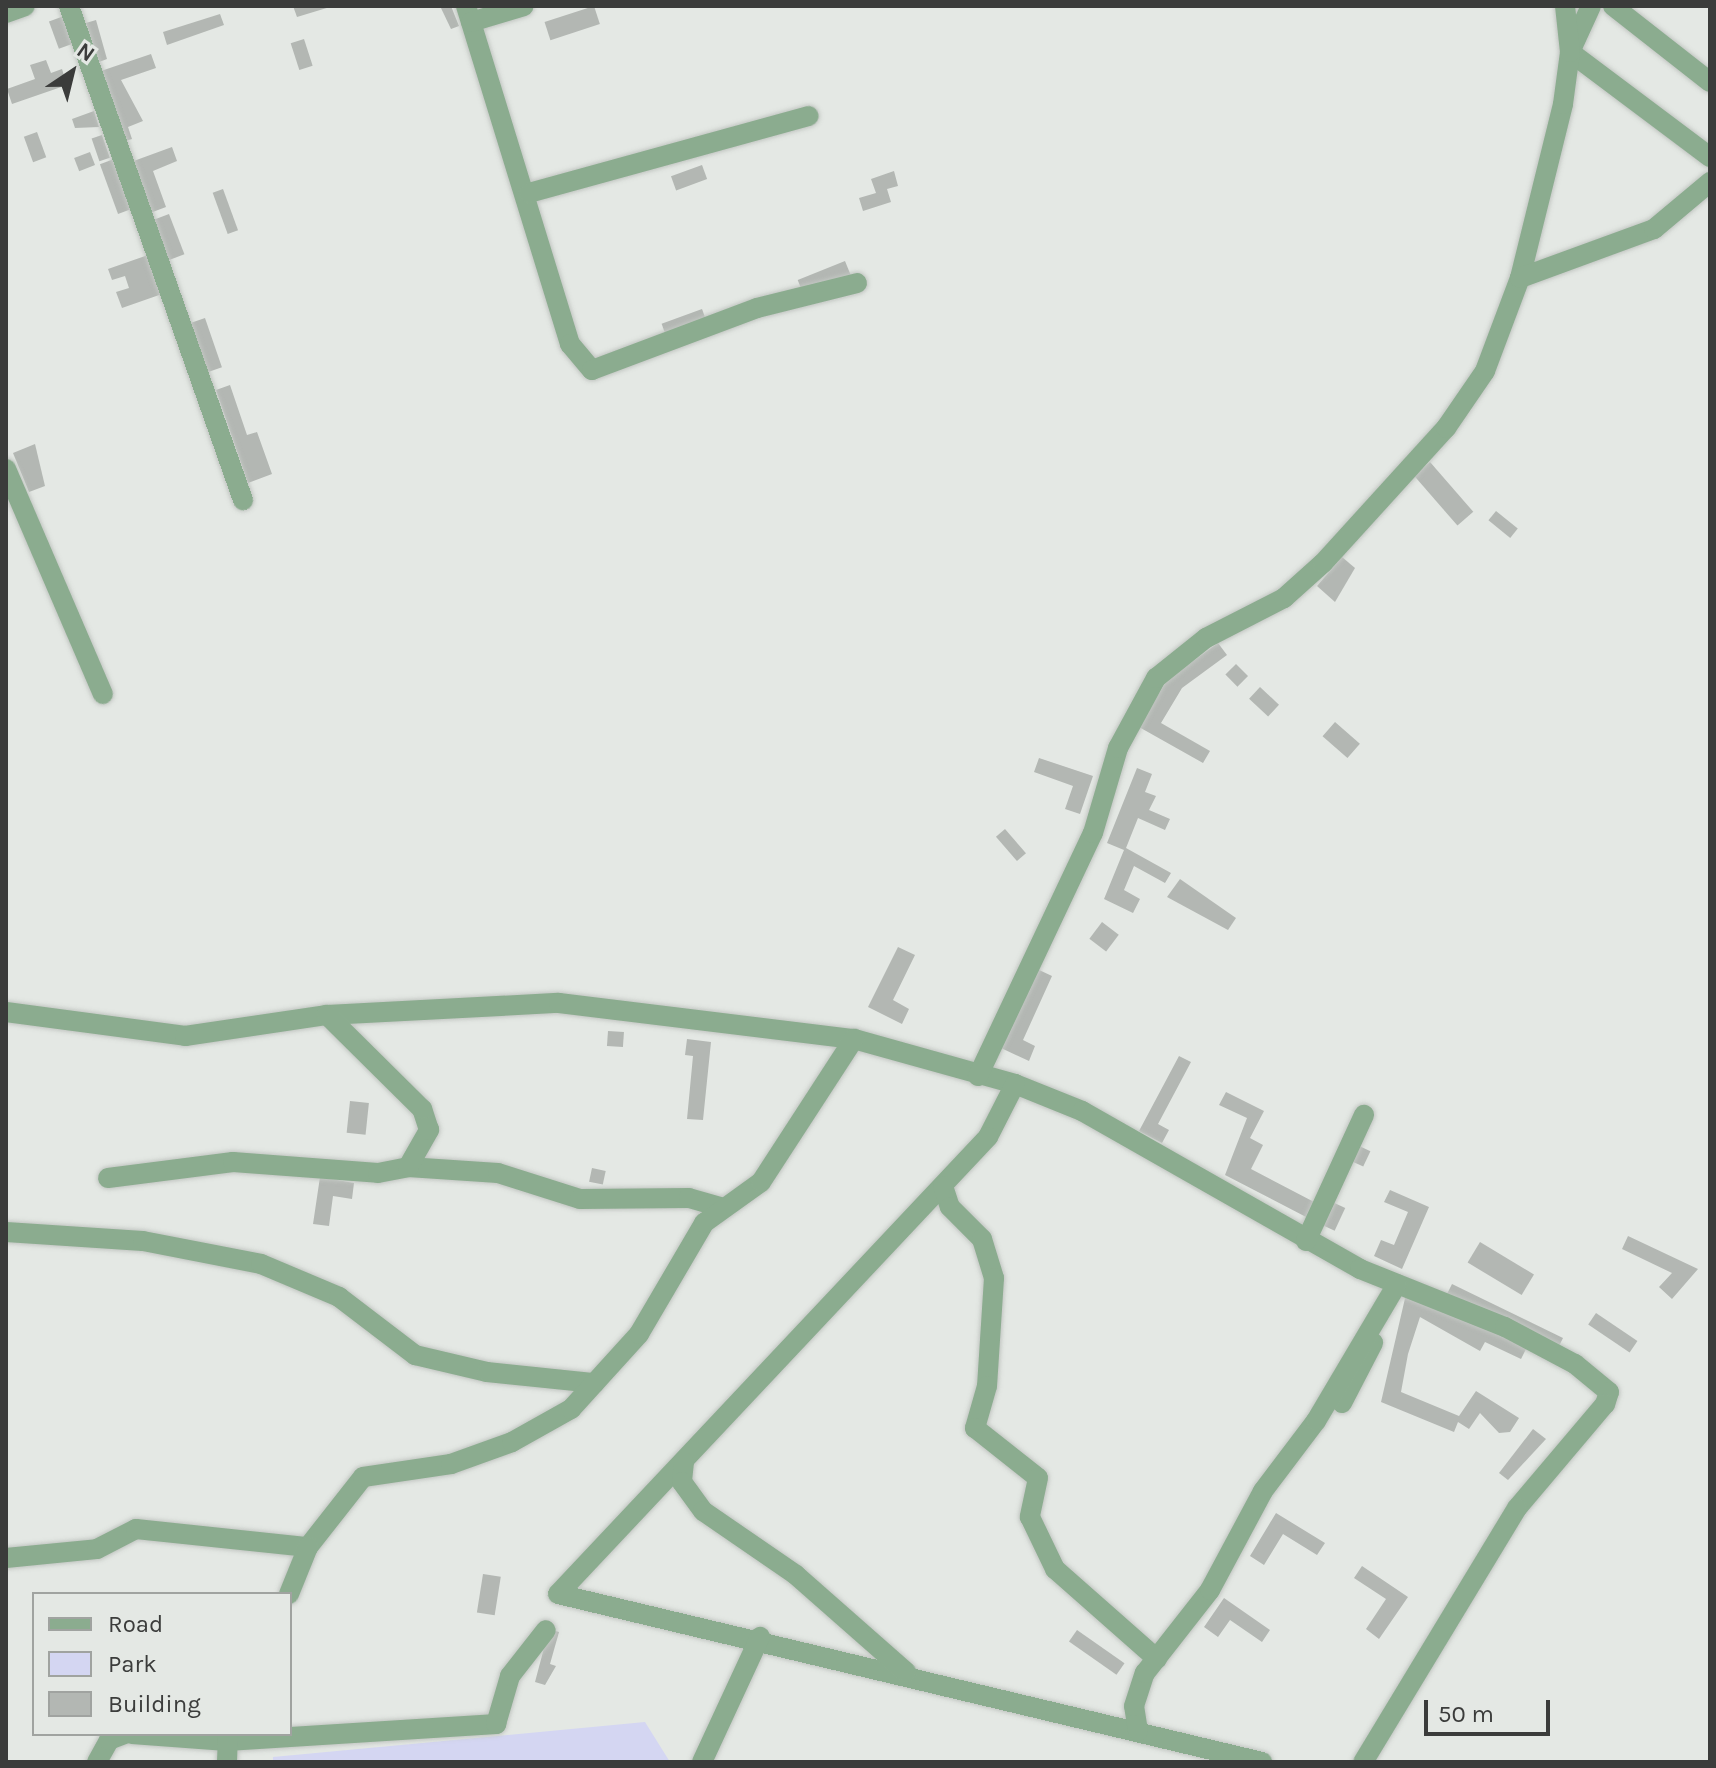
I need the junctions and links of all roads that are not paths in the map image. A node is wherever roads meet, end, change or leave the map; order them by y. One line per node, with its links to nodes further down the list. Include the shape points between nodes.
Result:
1 (25, 6): 7 (street)
2 (69, 6): 18 (street)
3 (524, 6): 8 (street)
4 (1565, 6): 9 (street)
5 (1591, 6): 9 (street)
6 (1613, 6): 10 (street)
7 (6, 13)
8 (469, 14): 14 (street)
9 (1570, 52): 12 (street); 15 (street)
10 (1710, 82)
11 (809, 116): 14 (street)
12 (1710, 157)
13 (1710, 182): 15 (street, via 1654,229)
14 (529, 193): 16 (street, via 570,344 592,370 757,308)
15 (1520, 278): 23 (street, via 1502,340 1446,428 1284,598 1206,638 1156,678 1118,748 1093,833)
16 (857, 283)
17 (6, 469): 19 (street)
18 (243, 500)
19 (103, 694)
20 (6, 1012): 21 (street, via 185,1036)
21 (327, 1015): 22 (street, via 559,1003); 26 (street, via 422,1109 429,1130)
22 (854, 1039): 23 (street); 29 (street, via 761,1182)
23 (978, 1076): 24 (street)
24 (1015, 1084): 28 (street, via 1006,1112); 31 (street, via 1082,1111)
25 (1364, 1115): 31 (street)
26 (408, 1167): 27 (street, via 378,1173 233,1162); 29 (street, via 498,1173 580,1199 633,1195)
27 (108, 1178)
28 (943, 1186): 34 (street); 40 (street, via 950,1207 982,1239 994,1278 987,1386 975,1428 1038,1478 1030,1517 1055,1569)
29 (720, 1207): 33 (street, via 639,1334)
30 (6, 1232): 33 (street, via 143,1241 247,1261 339,1297 415,1355 487,1372)
31 (1306, 1241): 32 (street)
32 (1397, 1284): 40 (street, via 1316,1421 1263,1491 1210,1590); 49 (street, via 1505,1327 1598,1378 1609,1392 1517,1508)
33 (594, 1383): 35 (street, via 571,1409 512,1442 451,1464 363,1477)
34 (684, 1462): 39 (street, via 558,1594); 41 (street, via 682,1482 703,1511 796,1575)
35 (308, 1547): 36 (street, via 136,1529 97,1549); 37 (street)
36 (6, 1558)
37 (290, 1592)
38 (546, 1630): 45 (street, via 510,1676 496,1724)
39 (760, 1637): 41 (street); 47 (street)
40 (1157, 1659): 42 (street, via 1139,1685)
41 (909, 1674): 42 (street)
42 (1138, 1731): 48 (street)
43 (120, 1736): 46 (street, via 109,1740)
44 (148, 1736): 45 (street)
45 (227, 1746)
46 (97, 1762)
47 (702, 1762)
48 (1262, 1762)
49 (1363, 1762)

